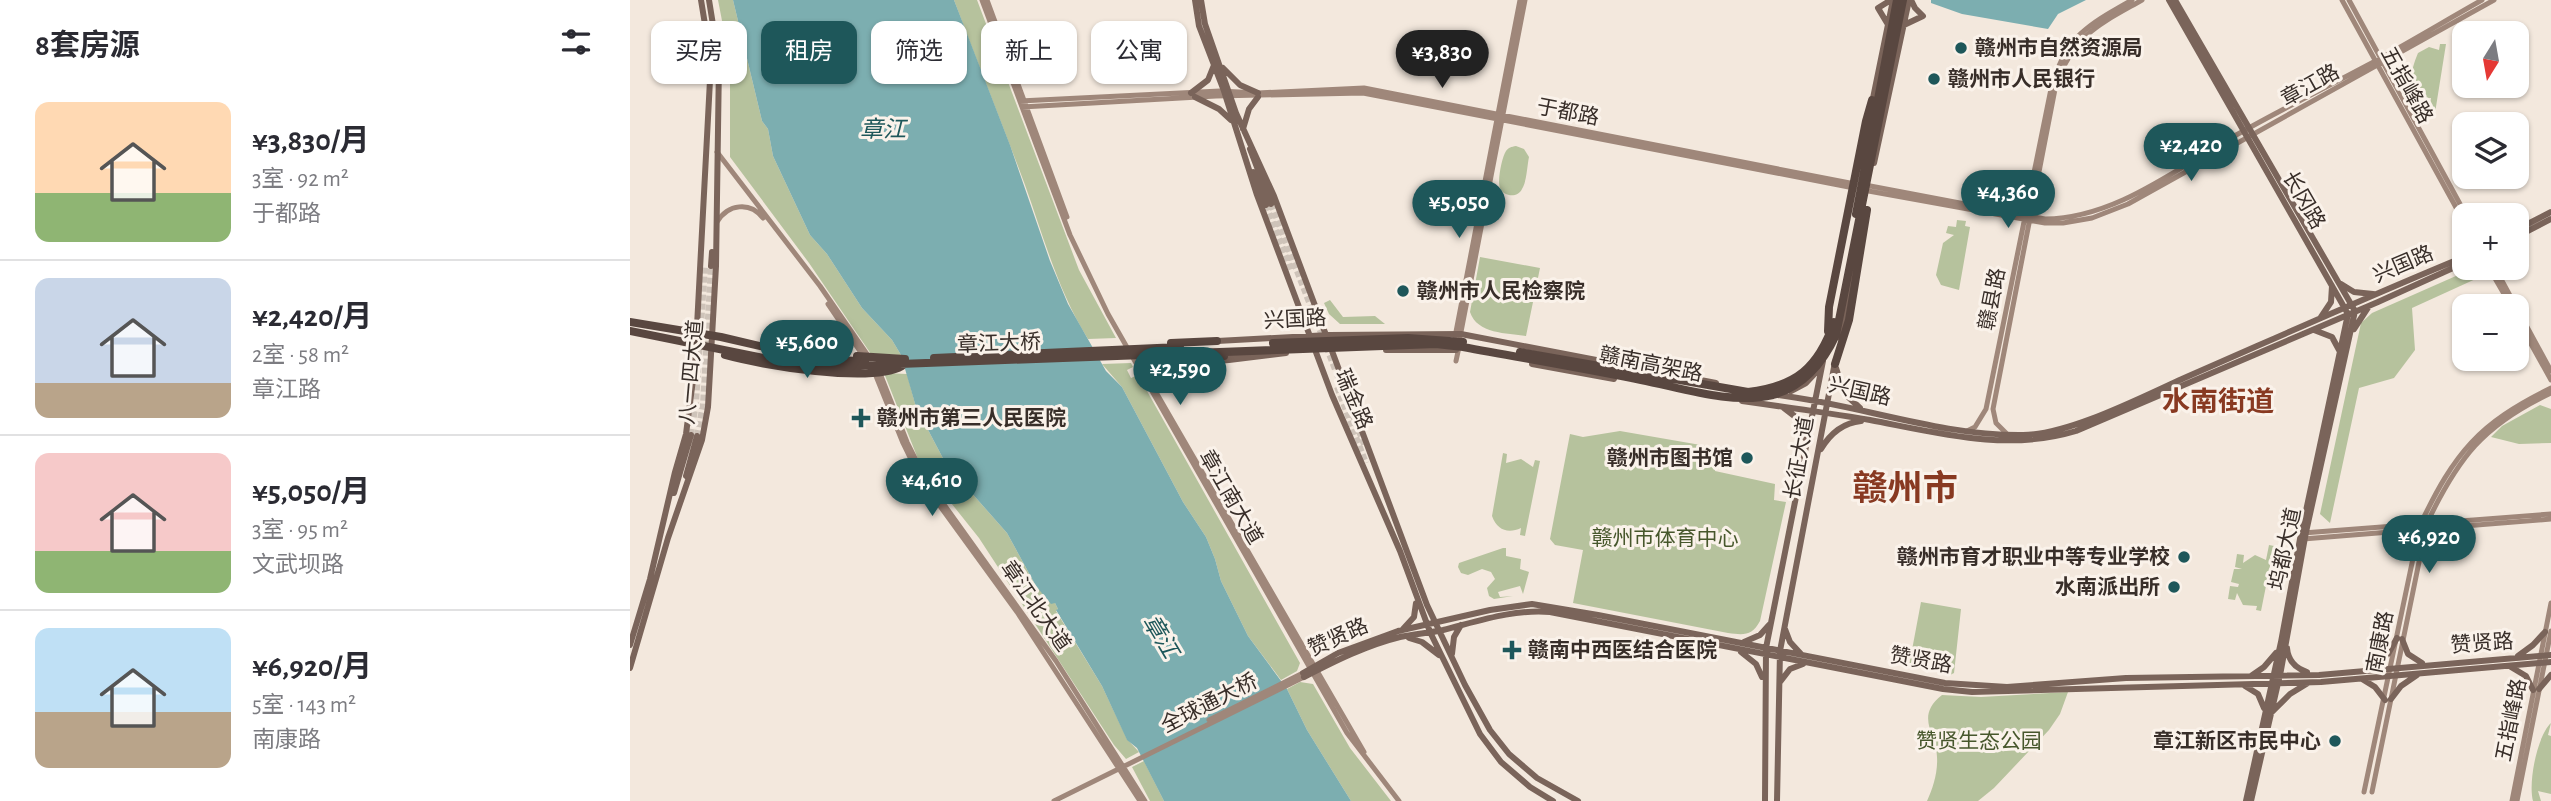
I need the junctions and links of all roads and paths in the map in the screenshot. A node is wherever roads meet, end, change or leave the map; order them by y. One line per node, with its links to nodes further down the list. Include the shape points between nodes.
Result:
1 (701, 0): 31 (main road, via 711,61)
2 (709, 0): 32 (main road, via 719,62)
3 (985, 0): 26 (main road, 章江南大道)
4 (1195, 0): 22 (main road, 瑞金路, via 1199,26)
5 (1201, 0): 22 (main road, 瑞金路)
6 (1522, 0): 28 (main road)
7 (1893, 0): 17 (main road, 长征大道); 17 (main road, via 1878,8); 20 (highway, 赣南高架路)
8 (1908, 0): 18 (main road, 长征大道); 18 (main road, via 1923,16); 27 (highway, 赣南高架路)
9 (2132, 0): 19 (main road, via 2095,21)
10 (2143, 0): 19 (main road)
11 (2169, 0): 30 (main road, 长冈路)
12 (2175, 0): 30 (main road, 长冈路)
13 (2342, 0): 21 (main road, 五指峰路)
14 (2349, 0): 21 (main road, 五指峰路)
15 (2482, 0): 21 (main road, 章江路)
16 (2494, 0): 21 (main road, 章江路)
17 (1888, 25): 33 (main road, 长征大道)
18 (1903, 26): 34 (main road, 长征大道)
19 (2071, 46): 39 (main road, 赣县路, via 2052,84)
20 (1885, 60): 54 (highway, via 1866,121 1829,307); 72 (highway, 赣南高架路, via 1838,313 1814,362 1786,384 1769,390 1725,390 1438,338)
21 (2379, 62): 30 (main road, 章江路); 35 (main road, 五指峰路); 36 (main road, 五指峰路)
22 (1217, 64): 23 (main road, 瑞金路); 24 (main road); 25 (main road)
23 (1227, 94): 24 (main road, 于都路); 25 (main road, 于都路); 29 (main road, 瑞金路)
24 (1193, 95): 26 (main road, 于都路); 29 (main road, via 1219,109)
25 (1258, 95): 28 (main road, 于都路, via 1363,93); 29 (main road)
26 (1024, 104): 64 (main road, 章江南大道, via 1088,268)
27 (1881, 114): 72 (highway, 赣南高架路, via 1836,335 1806,378 1771,395 1725,396 1436,344); 80 (highway, via 1849,320)
28 (1499, 117): 33 (main road, 于都路); 55 (main road)
29 (1239, 129): 37 (main road); 57 (main road, 瑞金路, via 1257,195); 58 (main road, 瑞金路, via 1274,196)
30 (2248, 133): 39 (main road, 章江路, via 2118,203 2063,219); 47 (main road, 长冈路)
31 (707, 146): 32 (main road, via 708,266); 56 (main road, 八一四大道)
32 (717, 152): 42 (main road, 八一四大道); 77 (main road, 章江北大道, via 820,286)
33 (1856, 186): 34 (main road, 章江路); 54 (main road, 长征大道)
34 (1869, 189): 39 (main road, 章江路); 80 (main road, 长征大道)
35 (2454, 203)
36 (2459, 203)
37 (1269, 205)
38 (2551, 212): 41 (main road)
39 (2027, 218): 96 (main road, 赣县路, via 1986,409); 98 (main road, 赣县路, via 1993,409 1996,422)
40 (2551, 219): 43 (main road)
41 (2529, 223)
42 (716, 224): 59 (main road, 章江北大道, via 735,207 760,214); 61 (main road, 八一四大道)
43 (2529, 230)
44 (2452, 266): 48 (main road, 兴国路)
45 (2452, 267): 49 (main road, 兴国路)
46 (2501, 280): 83 (main road)
47 (2335, 281): 48 (main road, via 2357,293); 50 (main road, 长冈路); 51 (main road, via 2331,302)
48 (2381, 293): 50 (main road, 兴国路)
49 (2378, 302): 50 (main road, 兴国路); 70 (main road, via 2358,321)
50 (2350, 309): 51 (main road, 兴国路); 53 (main road, 兴国路); 70 (main road, 坞都大道); 74 (main road, 坞都大道)
51 (2318, 320): 98 (main road, 兴国路, via 2075,425 2026,436)
52 (630, 329): 56 (highway); 65 (highway); 78 (highway, via 791,363)
53 (2309, 331): 74 (main road, via 2332,337); 95 (main road, 兴国路, via 2057,437 1972,439)
54 (1828, 333): 79 (main road, 长征大道)
55 (1458, 334): 58 (main road, 兴国路); 66 (main road); 86 (main road, 兴国路)
56 (698, 335): 61 (highway); 65 (main road, 八一四大道)
57 (1310, 335): 58 (main road, 兴国路); 62 (main road, 兴国路); 68 (main road, 瑞金路)
58 (1327, 335): 69 (main road, 瑞金路)
59 (850, 337): 75 (main road, via 846,351); 77 (main road, 章江北大道)
60 (2529, 337): 83 (main road)
61 (713, 338): 67 (main road, 八一四大道); 75 (main road, via 774,352); 78 (highway)
62 (1267, 338): 63 (main road, 兴国路); 64 (main road)
63 (1217, 341): 72 (highway, via 1103,345)
64 (1128, 346): 81 (main road, 章江南大道)
65 (696, 348): 67 (highway); 105 (main road, 八一四大道, via 686,434)
66 (1457, 350): 69 (main road, 兴国路); 91 (main road, 兴国路)
67 (712, 351): 76 (highway); 105 (main road, 八一四大道, via 702,440)
68 (1316, 351): 69 (main road, 兴国路); 71 (main road, 兴国路); 106 (main road, 瑞金路)
69 (1332, 351): 106 (main road, 瑞金路)
70 (2346, 351): 104 (main road, 坞都大道)
71 (1289, 352): 73 (main road, 兴国路); 81 (main road)
72 (1093, 353): 73 (highway, via 1157,359); 78 (highway, 章江大桥)
73 (1224, 356)
74 (2340, 356): 104 (main road, 坞都大道)
75 (832, 357): 77 (main road)
76 (735, 358): 78 (highway, via 790,369 861,373 894,371); 82 (main road)
77 (868, 358): 82 (main road, 章江北大道)
78 (906, 362)
79 (1823, 363): 86 (main road, via 1804,384); 88 (main road, 长征大道)
80 (1835, 364): 89 (main road, 长征大道); 94 (main road, via 1847,397)
81 (1140, 367): 132 (main road, 章江南大道)
82 (876, 369): 148 (main road, 章江北大道, via 925,478)
83 (2549, 369): 84 (main road); 87 (main road)
84 (2551, 380)
85 (2551, 390): 87 (main road, 南康路)
86 (1779, 395): 88 (main road, 兴国路)
87 (2537, 397): 90 (main road); 103 (main road, 南康路, via 2477,442 2451,475)
88 (1816, 399): 89 (main road, 兴国路); 92 (main road, 长征大道)
89 (1827, 401): 93 (main road, 长征大道); 94 (main road, 兴国路)
90 (2551, 401)
91 (1772, 405): 92 (main road, 兴国路); 99 (main road, via 1795,416 1804,432)
92 (1813, 411): 93 (main road, 兴国路); 99 (main road, 长征大道)
93 (1825, 412): 95 (main road, 兴国路); 100 (main road, 长征大道)
94 (1871, 412): 96 (main road, 兴国路)
95 (1870, 421): 100 (main road, via 1843,426)
96 (1967, 432): 98 (main road, 兴国路)
97 (694, 435): 105 (main road)
98 (2008, 435)
99 (1805, 449): 110 (main road, 长征大道)
100 (1818, 453): 114 (main road, 长征大道)
101 (1368, 462): 106 (main road)
102 (2551, 517): 103 (main road)
103 (2423, 527): 104 (main road); 118 (main road, 南康路)
104 (2303, 536): 119 (main road, 坞都大道)
105 (664, 537): 111 (main road, 八一四大道)
106 (1403, 549): 107 (main road, 瑞金路); 109 (main road, 瑞金路)
107 (1416, 597): 115 (main road, 瑞金路); 117 (main road, via 1414,617)
108 (2551, 604): 116 (main road, 五指峰路)
109 (1427, 605): 112 (main road, via 1441,617); 113 (main road, 瑞金路)
110 (1770, 620): 121 (main road, via 1758,637); 122 (main road, 长征大道)
111 (637, 622): 120 (main road, 八一四大道); 131 (main road, 八一四大道)
112 (1459, 622): 113 (main road, 赞贤路); 121 (main road, 赞贤路, via 1550,612); 124 (main road)
113 (1438, 627): 115 (main road, 赞贤路); 124 (main road, 瑞金路)
114 (1784, 627): 123 (main road, 长征大道); 128 (main road, via 1792,646)
115 (1428, 629): 117 (main road, 赞贤路); 127 (main road, 瑞金路)
116 (2548, 632): 125 (main road); 126 (main road, 五指峰路)
117 (1399, 634): 127 (main road, via 1422,642); 132 (main road, 赞贤路, via 1338,653)
118 (2400, 639): 129 (main road, via 2410,656); 133 (main road, via 2385,658); 134 (main road, 南康路)
119 (2284, 642): 138 (main road, via 2271,661); 139 (main road, via 2293,664); 141 (main road, 坞都大道)
120 (630, 645)
121 (1734, 645): 122 (main road, 赞贤路); 142 (main road, via 1756,664)
122 (1765, 651): 123 (main road, 赞贤路); 142 (main road, 长征大道)
123 (1780, 654): 128 (main road, 赞贤路); 145 (main road, 长征大道)
124 (1452, 656): 155 (main road, 瑞金路, via 1490,730 1509,754 1537,778)
125 (2513, 658): 126 (main road, 赞贤路); 129 (main road, 赞贤路)
126 (2545, 659): 130 (main road, 赞贤路); 144 (main road, 五指峰路)
127 (1443, 660): 154 (main road, 瑞金路, via 1480,734 1501,762)
128 (1811, 661): 138 (main road, 赞贤路, via 1972,686 2126,678); 143 (main road, 赞贤路, via 1972,692); 145 (main road, via 1791,668 1781,678)
129 (2427, 664): 134 (main road, 赞贤路)
130 (2505, 666): 135 (main road, 赞贤路); 144 (main road, via 2523,673)
131 (630, 668)
132 (1314, 669): 136 (main road, 赞贤路); 153 (main road, 章江南大道, via 1356,747)
133 (2367, 670): 134 (main road, 赞贤路); 139 (main road, 赞贤路)
134 (2393, 671): 135 (main road, 赞贤路); 140 (main road, 赞贤路); 146 (main road, 南康路)
135 (2424, 672): 146 (main road)
136 (1303, 675): 148 (main road, 全球通大桥)
137 (2551, 675): 144 (main road)
138 (2246, 678): 141 (main road, 赞贤路)
139 (2320, 678): 140 (main road, 赞贤路); 141 (main road, 赞贤路); 147 (main road, via 2295,690)
140 (2360, 678): 146 (main road)
141 (2276, 679): 143 (main road, 赞贤路); 147 (main road, 坞都大道)
142 (1765, 684): 156 (main road, 长征大道)
143 (2239, 685): 147 (main road, via 2253,689)
144 (2536, 690): 159 (main road, 五指峰路); 160 (main road, 五指峰路)
145 (1778, 691): 157 (main road, 长征大道)
146 (2388, 699): 149 (main road, 南康路); 150 (main road, 南康路)
147 (2267, 713): 158 (main road, 坞都大道)
148 (1125, 765): 151 (main road, 全球通大桥); 152 (main road, 章江北大道)
149 (2364, 792)
150 (2372, 792)
151 (1055, 801)
152 (1142, 801)
153 (1401, 801)
154 (1553, 801)
155 (1578, 801)
156 (1765, 801)
157 (1777, 801)
158 (2248, 801)
159 (2512, 801)
160 (2517, 801)

